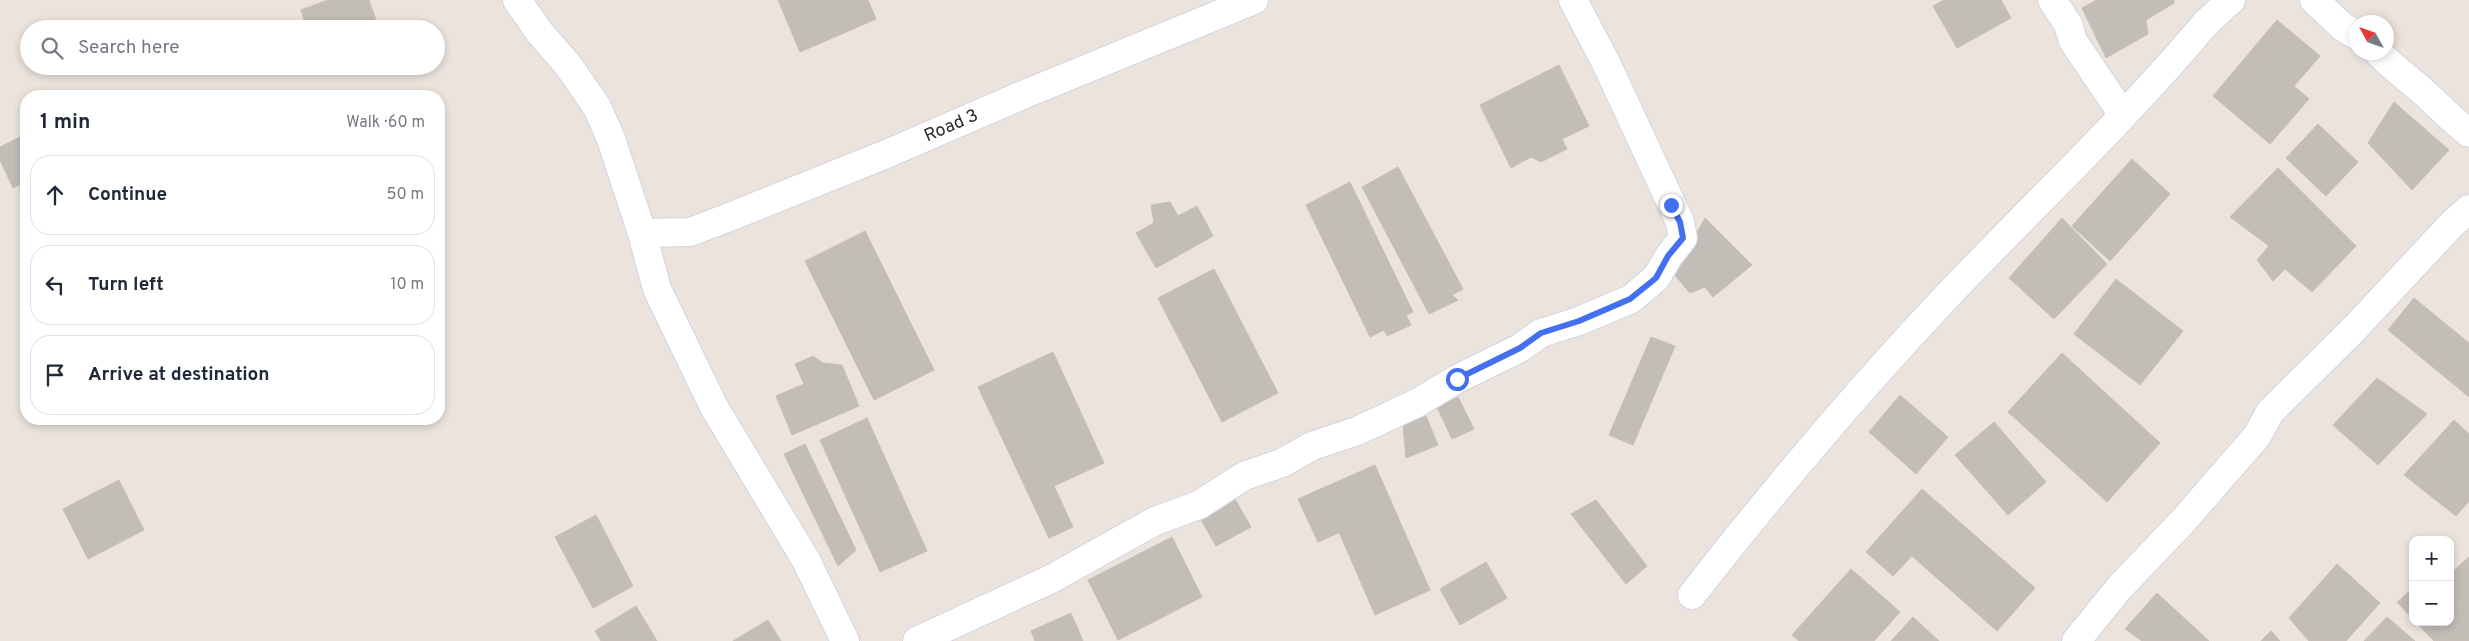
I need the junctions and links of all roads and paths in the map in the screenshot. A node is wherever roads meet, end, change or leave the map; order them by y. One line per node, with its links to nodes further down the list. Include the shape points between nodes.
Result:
1 (518, 0): 12 (street, via 597,107)
2 (1254, 0): 12 (street, Road 3, via 727,218 690,232)
3 (1573, 0): 15 (street, via 1680,222 1683,238 1656,278 1630,299 1541,333 1520,348 1416,403 1357,432 1312,446 1282,463 1244,476 1199,505 1155,521 1051,579)
4 (2052, 0): 9 (street, via 2068,24 2074,42)
5 (2231, 0): 9 (street)
6 (2314, 0): 7 (street)
7 (2349, 31)
8 (2386, 60): 10 (street)
9 (2123, 115): 13 (street, via 1951,292 1842,412 1770,495)
10 (2469, 133)
11 (2469, 209): 16 (street, via 2270,412 2257,436)
12 (642, 233): 14 (street, via 657,289 714,407 806,560)
13 (1692, 595)
14 (845, 641)
15 (917, 641)
16 (2076, 641)

